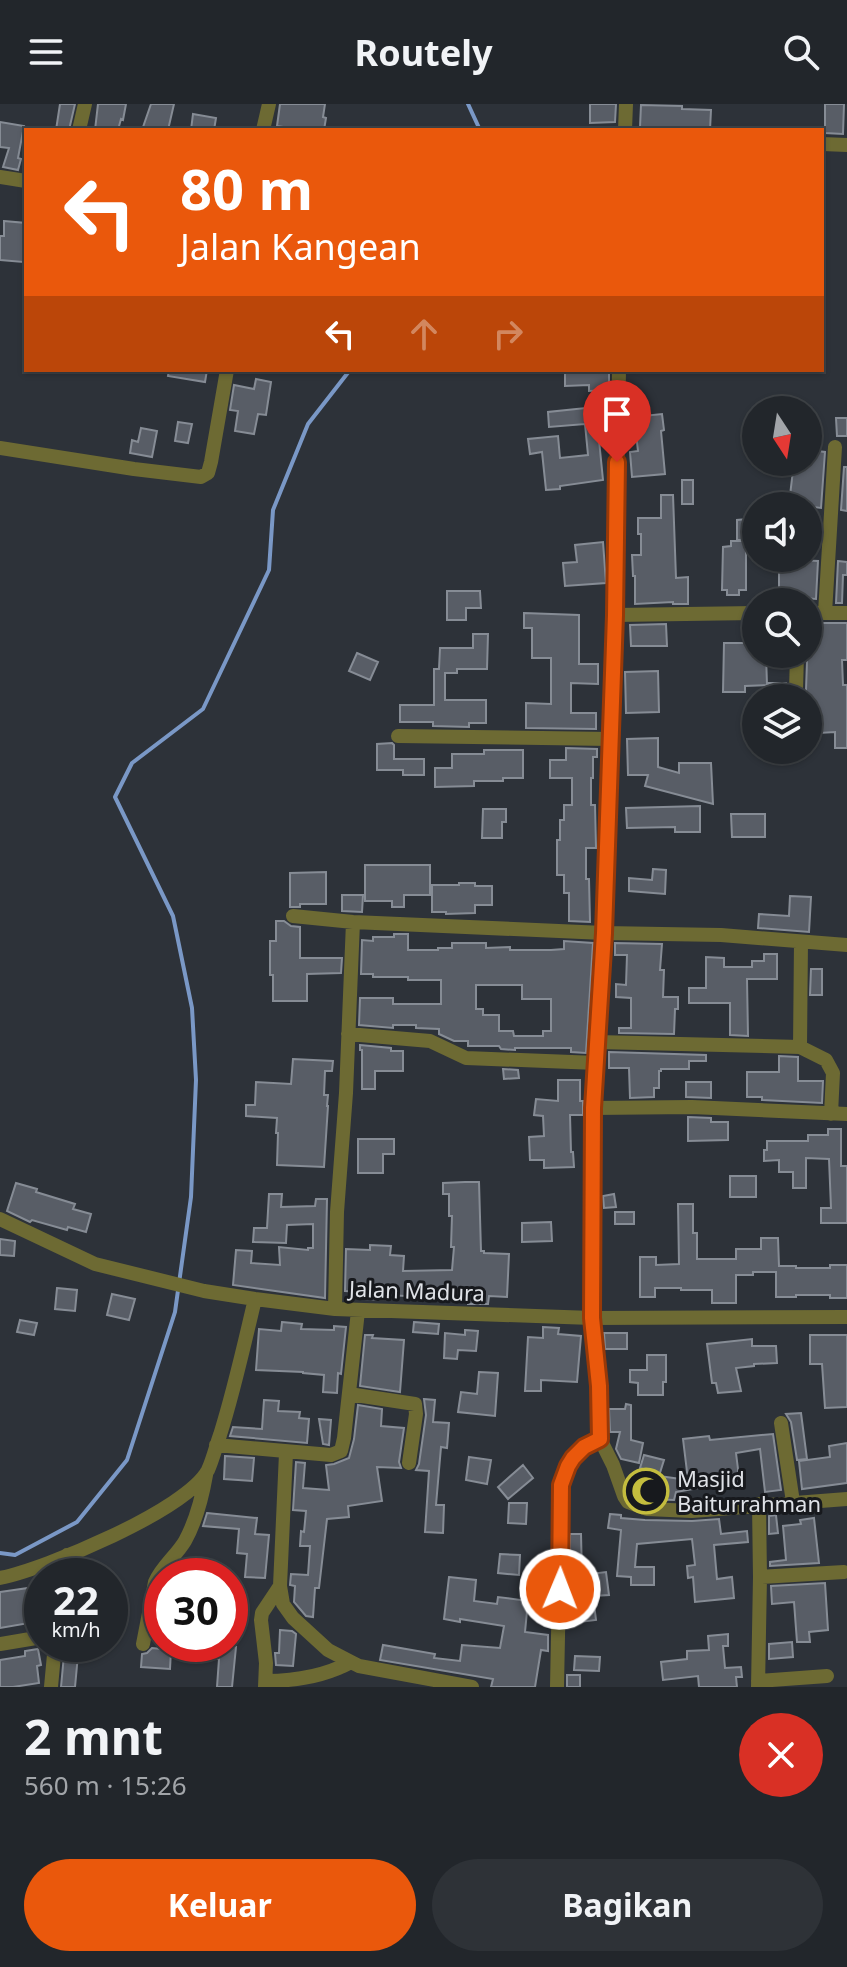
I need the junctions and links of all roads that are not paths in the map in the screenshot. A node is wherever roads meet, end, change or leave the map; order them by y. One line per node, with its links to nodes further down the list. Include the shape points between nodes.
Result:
1 (85, 104): 4 (street)
2 (269, 104): 5 (street)
3 (626, 104): 6 (street)
4 (79, 128)
5 (263, 128)
6 (625, 128)
7 (824, 144): 8 (street)
8 (847, 145)
9 (0, 177): 10 (street)
10 (24, 181)
11 (227, 372): 14 (street, via 211,462 201,477)
12 (619, 372): 18 (street)
13 (835, 447): 16 (street)
14 (0, 448)
15 (742, 613): 18 (street)
16 (825, 613): 17 (street)
17 (847, 613)
18 (615, 615): 20 (street)
19 (398, 736): 20 (street)
20 (610, 739): 23 (street)
21 (293, 916): 22 (street)
22 (353, 922): 23 (street); 26 (street)
23 (604, 933): 24 (street); 27 (street)
24 (801, 942): 25 (street); 28 (street)
25 (847, 945)
26 (348, 1034): 29 (street, via 430,1041 466,1058); 35 (street)
27 (597, 1042): 28 (street); 29 (street)
28 (800, 1047): 31 (street, via 826,1060 833,1073)
29 (597, 1063): 30 (street)
30 (593, 1108): 31 (street); 38 (street)
31 (831, 1114): 32 (street)
32 (847, 1114)
33 (0, 1219): 34 (street, Jalan Madura, via 95,1264)
34 (255, 1299): 35 (street, Jalan Madura); 42 (street)
35 (335, 1309): 36 (street, Jalan Madura)
36 (358, 1311): 38 (street, Jalan Madura); 39 (street)
37 (847, 1317): 38 (street, Jalan Madura)
38 (592, 1318): 41 (street)
39 (349, 1394): 43 (street, via 341,1451); 44 (street, via 415,1404)
40 (781, 1423): 47 (street)
41 (600, 1439): 48 (street, via 624,1496 636,1506 692,1511); 65 (street, via 573,1458 561,1485)
42 (216, 1445): 43 (street); 45 (street)
43 (286, 1453): 54 (street)
44 (409, 1463)
45 (207, 1471): 49 (street, via 174,1502); 57 (street, via 185,1541 155,1582)
46 (847, 1499): 47 (street)
47 (793, 1502): 48 (street)
48 (759, 1504): 52 (street)
49 (67, 1555): 50 (street); 53 (street)
50 (67, 1558)
51 (844, 1572): 52 (street)
52 (760, 1577): 62 (street)
53 (0, 1578)
54 (280, 1586): 59 (street, via 293,1618 328,1650); 61 (street, via 262,1613)
55 (24, 1640): 56 (street)
56 (0, 1644)
57 (143, 1644)
58 (53, 1662): 63 (street)
59 (355, 1664): 61 (street); 64 (street)
60 (827, 1676): 62 (street)
61 (265, 1684)
62 (758, 1684)
63 (51, 1687)
64 (472, 1687)
65 (557, 1687)

